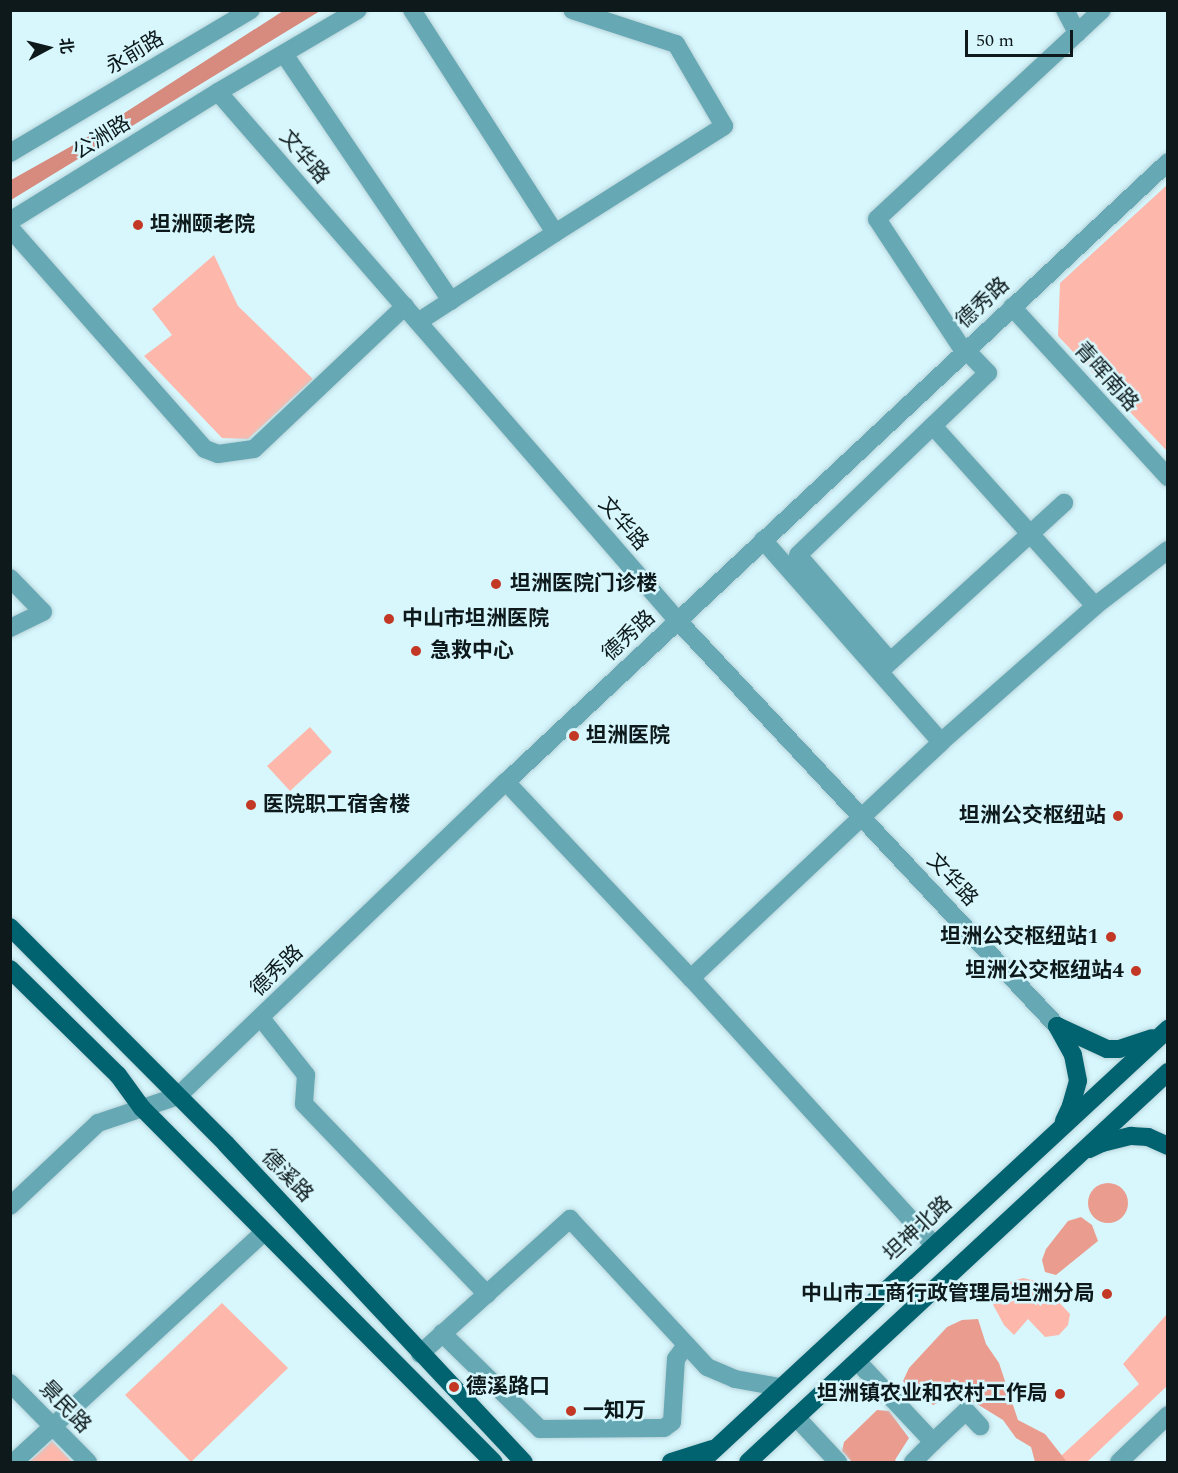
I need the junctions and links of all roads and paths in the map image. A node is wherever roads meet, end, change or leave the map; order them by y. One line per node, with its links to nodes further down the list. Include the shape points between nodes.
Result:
1 (251, 10): 10 (street, 永前路)
2 (358, 10): 8 (street, 公洲路)
3 (412, 10): 14 (street)
4 (572, 10): 14 (street, via 676,44 724,126)
5 (1065, 10): 7 (street)
6 (1102, 10): 7 (street)
7 (1077, 33): 19 (street, via 877,219)
8 (284, 54): 9 (street, 公洲路); 15 (street)
9 (218, 92): 12 (street, 公洲路); 16 (street, 文华路)
10 (10, 153)
11 (1167, 162): 17 (street, 德秀路)
12 (10, 221)
13 (10, 228): 16 (street, via 205,448 218,454 254,449)
14 (555, 233): 15 (street)
15 (451, 301): 18 (street)
16 (405, 306): 18 (street, 文华路)
17 (1012, 307): 19 (street, 德秀路); 21 (street, 青晖南路)
18 (418, 322): 28 (street, 文华路)
19 (965, 352): 20 (street, via 988,373); 24 (street, 德秀路)
20 (933, 426): 23 (street); 30 (street, via 798,555)
21 (1167, 477)
22 (1064, 503): 23 (street)
23 (1030, 534): 27 (street); 30 (street)
24 (763, 540): 28 (street, 德秀路); 30 (street)
25 (1167, 550): 27 (street)
26 (10, 578): 29 (street, via 43,612)
27 (1095, 606): 31 (street)
28 (678, 621): 32 (street, 德秀路); 33 (street, 文华路)
29 (10, 628)
30 (884, 667): 31 (street)
31 (941, 742): 33 (street)
32 (506, 782): 36 (street); 37 (street, 德秀路)
33 (861, 816): 36 (street); 38 (street, 文华路)
34 (10, 927): 41 (main road, 德溪路)
35 (10, 969): 42 (main road, via 118,1075)
36 (691, 978): 48 (street)
37 (261, 1018): 41 (street, 德秀路); 49 (street, via 306,1075 304,1104)
38 (1056, 1026): 39 (main road, via 1107,1049 1127,1047); 43 (main road, via 1074,1055 1078,1081)
39 (1166, 1031): 43 (main road, 坦神北路)
40 (1167, 1072): 45 (main road)
41 (178, 1096): 42 (street, 德秀路); 52 (main road, 德溪路, via 357,1281)
42 (142, 1108): 46 (street, 德秀路, via 98,1123); 47 (main road)
43 (1061, 1128): 48 (main road, 坦神北路)
44 (1167, 1146): 45 (main road, via 1148,1137 1131,1136 1102,1143)
45 (1077, 1155): 53 (main road)
46 (10, 1206)
47 (264, 1233): 58 (street); 65 (main road)
48 (934, 1245): 55 (main road, 坦神北路)
49 (487, 1294): 50 (street); 51 (street, via 570,1219)
50 (442, 1333): 51 (street, via 540,1429 664,1428 672,1422 676,1359); 52 (street)
51 (686, 1345): 55 (street, via 707,1367 735,1379)
52 (420, 1354): 62 (main road, 德溪路)
53 (857, 1361): 57 (main road); 60 (street)
54 (10, 1383): 58 (street, 景民路)
55 (780, 1387): 61 (main road, 坦神北路)
56 (1167, 1414): 72 (street)
57 (796, 1418): 69 (main road); 70 (street)
58 (52, 1426): 63 (street); 64 (street, 景民路)
59 (980, 1426): 60 (street, via 966,1411)
60 (933, 1442): 71 (street)
61 (717, 1447): 67 (main road); 68 (main road, 坦神北路)
62 (519, 1457): 66 (main road, 德溪路)
63 (14, 1462)
64 (88, 1462)
65 (493, 1462)
66 (530, 1462)
67 (671, 1462)
68 (701, 1462)
69 (748, 1462)
70 (838, 1462)
71 (913, 1462)
72 (1119, 1462)

